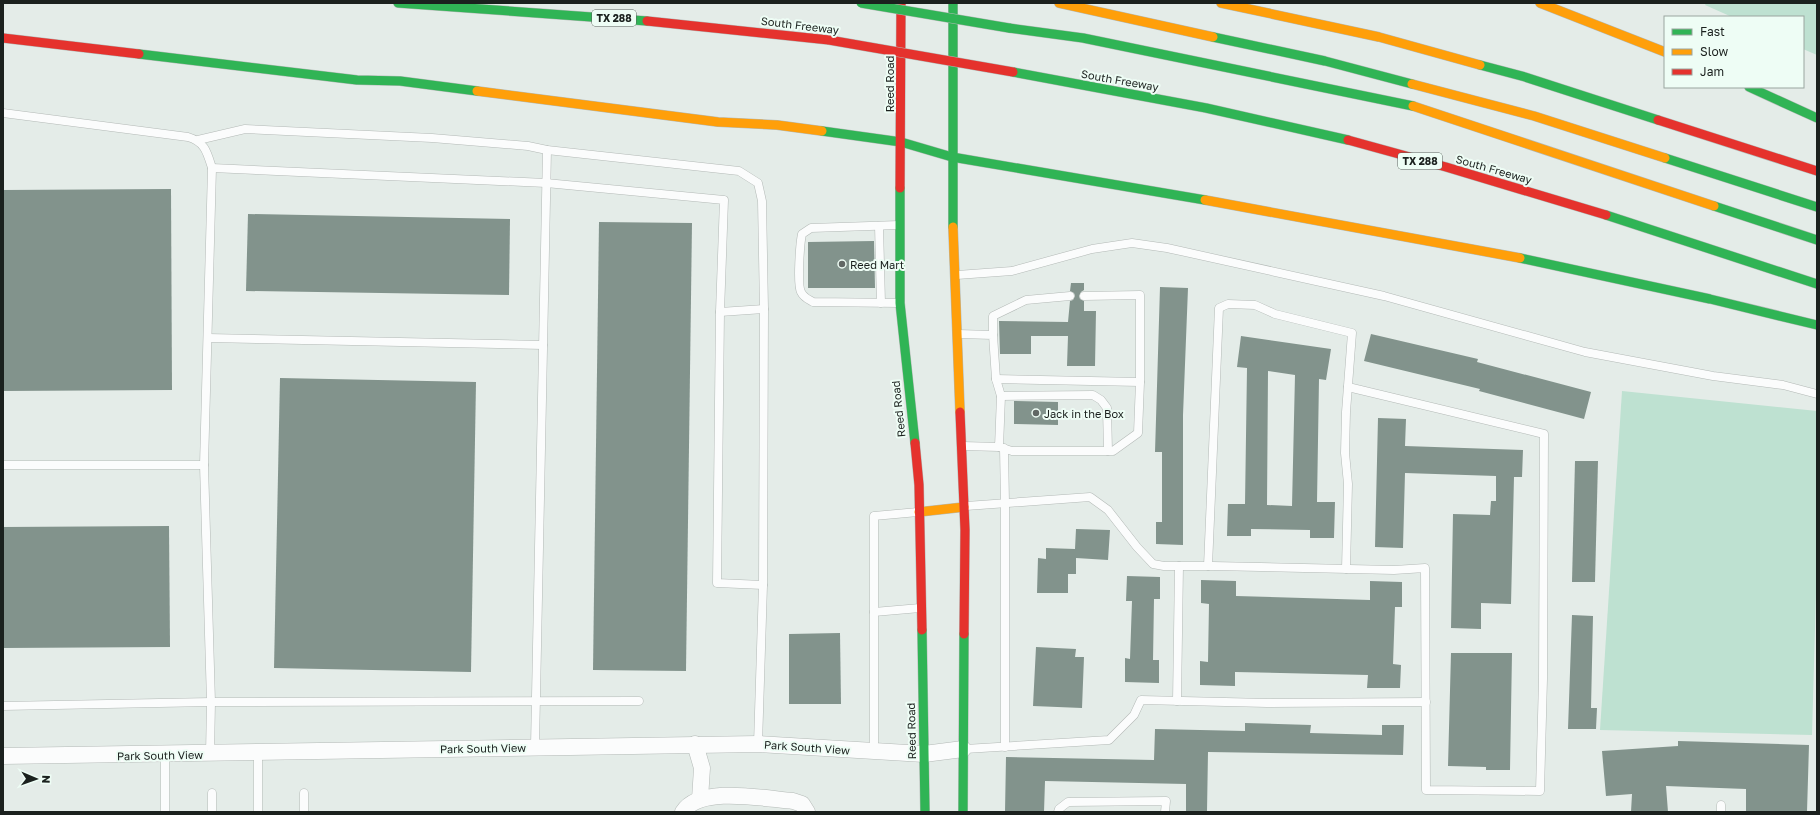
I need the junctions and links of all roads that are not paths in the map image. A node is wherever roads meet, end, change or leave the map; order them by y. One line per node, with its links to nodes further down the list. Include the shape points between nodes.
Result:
1 (398, 3): 25 (main road, South Freeway / TX 288, bridge, via 622,18 829,40 1187,104 1321,133 1624,220)
2 (860, 3): 23 (main road, bridge, via 1083,38 1411,105)
3 (901, 3): 14 (main road, Reed Road)
4 (953, 3): 16 (main road)
5 (1059, 3): 20 (main road, via 1325,61 1534,116)
6 (1221, 3): 18 (main road, via 1379,37 1525,77)
7 (1540, 3): 9 (main road)
8 (3, 38): 14 (main road, via 357,80 400,81 718,122 777,125)
9 (1664, 52)
10 (1751, 88): 12 (main road)
11 (3, 112): 13 (lane)
12 (1817, 118)
13 (198, 140): 15 (lane, via 245,129 432,138 528,146); 17 (lane)
14 (901, 142): 16 (main road); 21 (main road, Reed Road)
15 (547, 150): 19 (lane); 30 (lane, via 739,170 758,183 762,201)
16 (952, 157): 24 (main road); 32 (main road, via 1380,231 1667,288)
17 (212, 168): 19 (lane); 35 (lane)
18 (1817, 171)
19 (546, 183): 31 (lane, via 724,200); 36 (lane)
20 (1817, 207)
21 (900, 225): 22 (lane); 29 (main road, Reed Road)
22 (879, 226): 28 (lane); 28 (lane, via 811,228 802,234 800,290 804,297 813,302)
23 (1817, 240)
24 (955, 275): 33 (main road); 40 (lane, via 1012,271 1092,249 1132,243 1167,248 1384,296 1585,352 1713,376 1783,385)
25 (1817, 284)
26 (1070, 296): 34 (lane, via 1026,300 993,316)
27 (1084, 296): 38 (lane, via 1140,295)
28 (881, 303): 29 (lane)
29 (900, 303): 49 (main road, Reed Road, via 919,485)
30 (764, 309): 31 (lane); 53 (lane)
31 (720, 312): 53 (lane, via 718,583)
32 (1817, 325)
33 (957, 334): 34 (lane); 42 (main road)
34 (993, 335): 37 (lane)
35 (208, 338): 36 (lane); 46 (lane)
36 (543, 345): 56 (lane)
37 (996, 379): 38 (lane); 41 (lane)
38 (1140, 382): 44 (lane, via 1138,433 1113,451)
39 (1348, 387): 51 (lane, via 1352,333 1275,314 1255,305 1228,304 1219,308); 52 (lane, via 1345,454 1348,484); 60 (lane, via 1544,434 1544,679 1540,791 1426,790)
40 (1817, 394)
41 (1001, 396): 43 (lane); 44 (lane, via 1093,395 1107,408)
42 (962, 446): 43 (lane); 48 (main road)
43 (1001, 447): 44 (lane, via 1012,451); 47 (lane)
44 (1108, 451)
45 (3, 465): 46 (lane)
46 (204, 465): 59 (lane)
47 (1005, 504): 48 (lane); 50 (lane, via 1090,497 1108,510 1153,564); 65 (lane)
48 (964, 506): 49 (main road); 66 (main road)
49 (919, 512): 54 (main road, Reed Road); 55 (lane, via 874,516)
50 (1179, 566): 51 (lane); 58 (lane)
51 (1208, 566): 52 (lane)
52 (1346, 569): 60 (lane, via 1425,568)
53 (762, 585): 63 (lane)
54 (921, 608): 55 (lane); 70 (main road, Reed Road)
55 (874, 612): 67 (lane)
56 (535, 701): 57 (lane); 59 (lane); 64 (lane)
57 (639, 701)
58 (1177, 701): 60 (lane); 65 (lane, via 1141,700 1134,715 1109,740)
59 (211, 702): 61 (lane); 69 (lane)
60 (1426, 702)
61 (3, 706)
62 (695, 744): 63 (street, Park South View); 64 (street, Park South View); 75 (street, via 702,768)
63 (758, 744): 67 (street, Park South View)
64 (535, 746): 68 (street, Park South View)
65 (1005, 747): 66 (lane)
66 (963, 750): 70 (street, Park South View); 83 (main road)
67 (874, 751): 70 (street, Park South View)
68 (258, 753): 69 (street, Park South View); 78 (lane)
69 (210, 754): 71 (street, Park South View)
70 (924, 754): 82 (main road, Reed Road)
71 (166, 755): 72 (street, Park South View); 76 (lane)
72 (3, 756)
73 (212, 793): 77 (lane)
74 (304, 793): 79 (lane)
75 (700, 799): 80 (street); 81 (street, via 720,796 793,801 802,804)
76 (165, 812)
77 (212, 812)
78 (258, 812)
79 (304, 812)
80 (683, 812)
81 (807, 812)
82 (925, 812)
83 (963, 812)
84 (1058, 812): 85 (lane, via 1068,802 1166,801)
85 (1165, 812)

